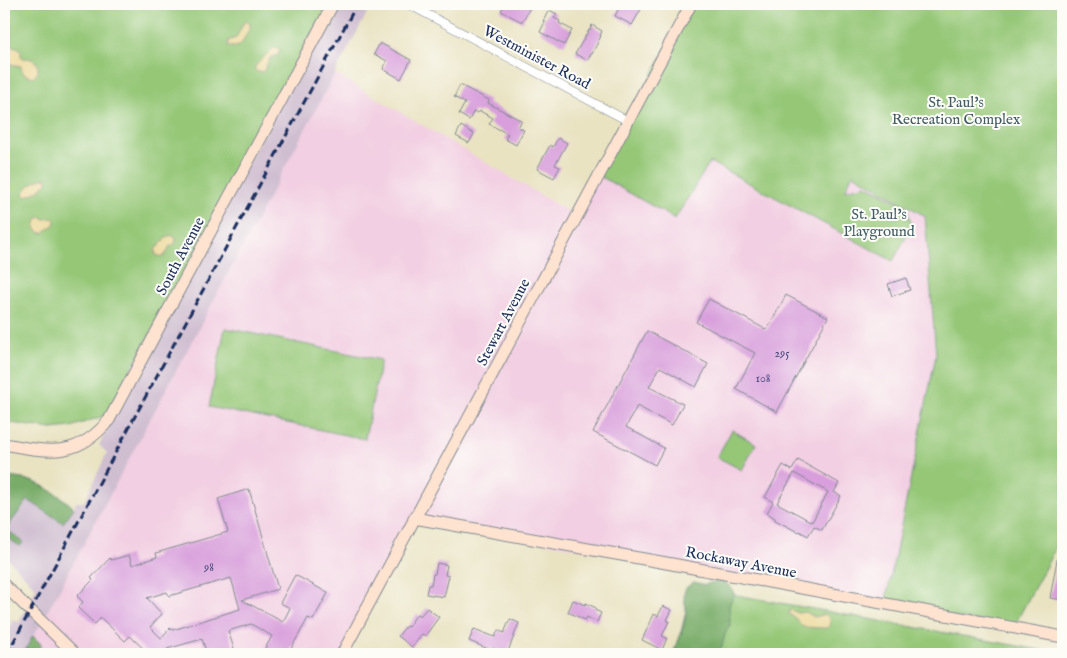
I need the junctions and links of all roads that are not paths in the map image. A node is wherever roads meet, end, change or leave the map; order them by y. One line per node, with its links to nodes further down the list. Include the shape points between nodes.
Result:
1 (333, 4): 5 (main road, South Avenue, via 109,420 84,443 62,450 36,450)
2 (408, 4): 4 (street, Westminister Road)
3 (691, 4): 4 (main road, Stewart Avenue)
4 (628, 121): 6 (main road, Stewart Avenue)
5 (4, 444)
6 (414, 518): 8 (main road, Rockaway Avenue); 10 (main road, Stewart Avenue)
7 (4, 585): 9 (main road)
8 (1063, 637)
9 (75, 654)
10 (342, 654)

